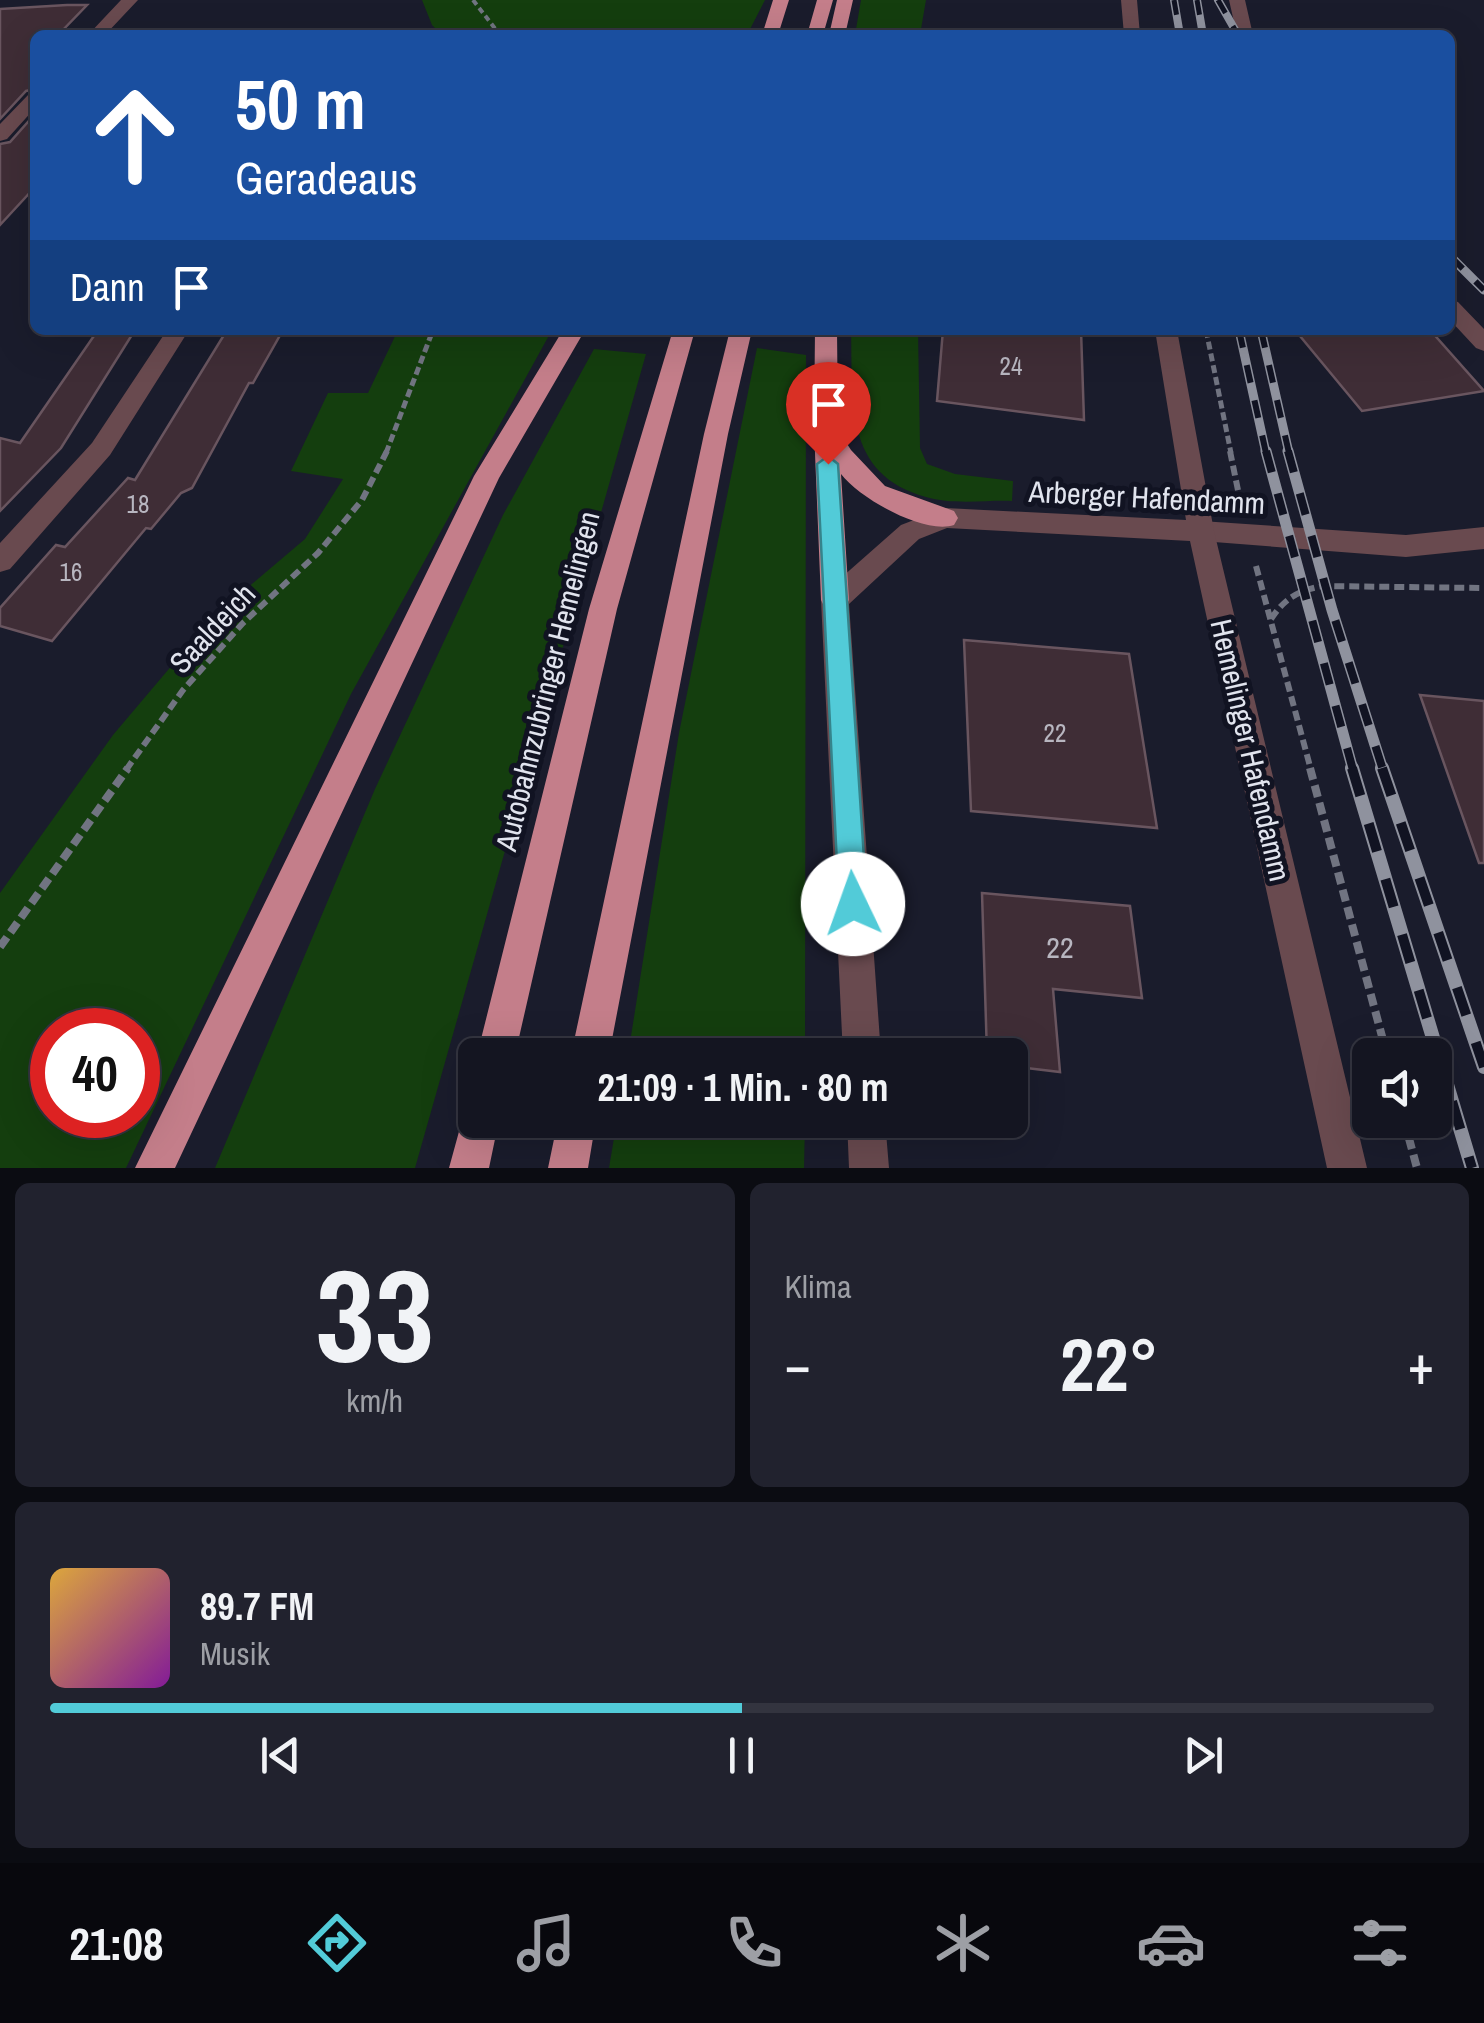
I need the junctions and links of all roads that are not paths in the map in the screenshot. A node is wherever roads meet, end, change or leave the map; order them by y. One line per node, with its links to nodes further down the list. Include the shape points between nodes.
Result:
1 (130, 0): 7 (street)
2 (825, 0): 10 (highway)
3 (846, 0): 11 (highway)
4 (1128, 0): 12 (street)
5 (1237, 0): 13 (street)
6 (780, 5): 8 (highway); 9 (highway)
7 (101, 30)
8 (762, 30)
9 (772, 30)
10 (816, 30)
11 (838, 30)
12 (1131, 30)
13 (1244, 30)
14 (30, 103): 15 (street)
15 (0, 134)
16 (1455, 312): 23 (street)
17 (175, 335): 28 (street, via 101,449)
18 (571, 335): 36 (highway, via 487,476)
19 (683, 335): 30 (highway, Autobahnzubringer Hemelingen, via 602,610)
20 (740, 335): 31 (highway)
21 (826, 335): 24 (highway)
22 (1167, 335): 26 (street, Hemelinger Hafendamm)
23 (1484, 343)
24 (826, 429): 25 (highway, via 852,476 885,500); 29 (highway)
25 (944, 518): 26 (street, Arberger Hafendamm); 29 (street, Arberger Hafendamm, via 910,532)
26 (1201, 531): 27 (street, Arberger Hafendamm, via 1406,546); 40 (street, Hemelinger Hafendamm)
27 (1484, 538)
28 (0, 561)
29 (835, 600): 32 (street)
30 (500, 1038)
31 (593, 1038)
32 (861, 1038)
33 (476, 1138): 37 (highway)
34 (574, 1138): 38 (highway)
35 (867, 1138): 39 (street)
36 (155, 1168)
37 (468, 1168)
38 (568, 1168)
39 (868, 1168)
40 (1348, 1168)

